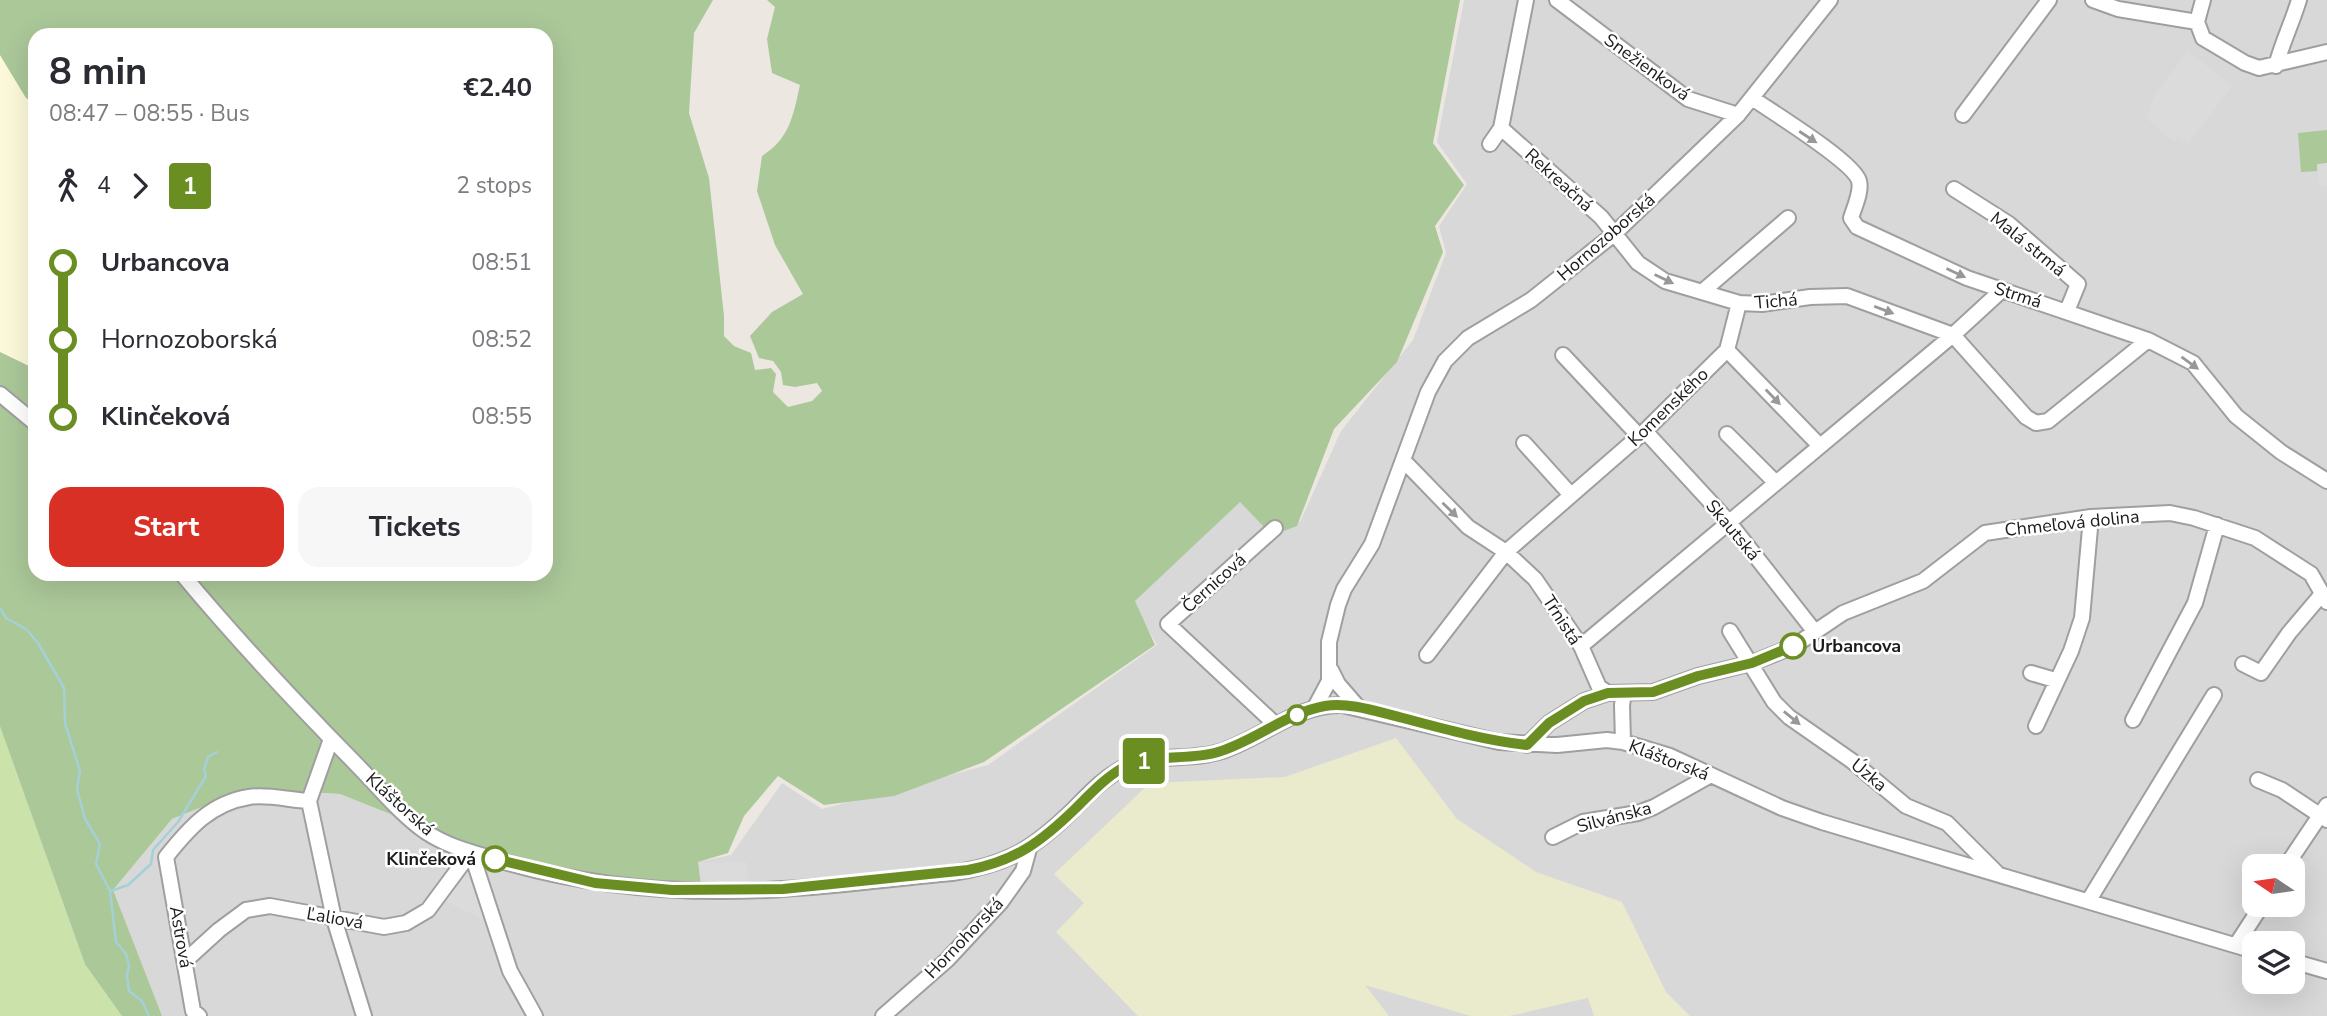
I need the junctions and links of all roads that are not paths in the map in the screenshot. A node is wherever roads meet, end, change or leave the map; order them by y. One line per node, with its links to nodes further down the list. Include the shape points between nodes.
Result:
1 (1526, 0): 14 (street)
2 (1830, 0): 11 (street, Hornozoborská)
3 (2049, 0): 13 (street)
4 (2093, 0): 8 (street, via 2118,9)
5 (2203, 0): 8 (street)
6 (2299, 0): 10 (street)
7 (1562, 1): 12 (street, Snežienková, via 1688,99)
8 (2197, 22): 10 (street, via 2203,38 2245,63 2259,68)
9 (2327, 52): 10 (street)
10 (2276, 66)
11 (1752, 97): 12 (street, Hornozoborská); 19 (street, Strmá, one-way to 19, via 1841,158 1857,176 1860,184 1851,218 1857,228)
12 (1738, 115): 18 (street, Hornozoborská)
13 (1963, 115)
14 (1501, 128): 15 (street); 18 (street, Rekreačná, via 1601,217)
15 (1490, 144)
16 (1954, 189): 22 (street, Malá strmá, via 2009,224 2078,284)
17 (1788, 218): 20 (street)
18 (1614, 234): 20 (street, Tichá, one-way to 20, via 1638,264 1665,281); 33 (street, Hornozoborská, via 1531,300 1468,338 1445,361 1428,392)
19 (2002, 290): 22 (street, Strmá); 23 (street)
20 (1703, 291): 21 (street, Tichá)
21 (1739, 303): 23 (street, Tichá, one-way to 23, via 1847,296); 25 (street)
22 (2067, 311): 24 (street, Strmá)
23 (1953, 335): 24 (street, via 2036,423 2048,421); 32 (street)
24 (2148, 340): 34 (street, Strmá, one-way to 34, via 2193,363 2236,416 2281,452)
25 (1727, 349): 29 (street, Komenského); 32 (street, one-way to 32)
26 (1563, 355): 29 (street, Skautská)
27 (0, 394): 28 (street)
28 (28, 417)
29 (1642, 434): 36 (street, Komenského); 38 (street, Skautská)
30 (1727, 434): 35 (street)
31 (1524, 443): 36 (street)
32 (1819, 445): 35 (street)
33 (1403, 460): 41 (street, Tŕnistá, one-way to 41, via 1468,527); 50 (street, Hornozoborská, via 1372,544 1338,606 1329,642)
34 (2325, 477)
35 (1775, 482): 38 (street)
36 (1571, 495): 41 (street, Komenského)
37 (2091, 517): 39 (street, Chmeľová dolina, via 2170,513); 45 (street, Chmeľová dolina, via 1985,533 1923,581 1843,613); 52 (street, via 2082,618)
38 (1728, 521): 45 (street, Skautská); 46 (street)
39 (2217, 525): 43 (street, Chmeľová dolina, via 2255,538 2311,574); 58 (street, via 2195,603)
40 (1275, 528): 59 (street, Černicová, via 1168,624)
41 (1506, 552): 46 (street, Tŕnistá, via 1535,579); 47 (street)
42 (188, 581): 61 (street, Kláštorská)
43 (2325, 598): 49 (street, Chmeľová dolina, via 2289,633 2261,673)
44 (1730, 631): 48 (street)
45 (1815, 632): 48 (street, Chmeľová dolina)
46 (1581, 646): 53 (street, Tŕnistá, via 1599,687)
47 (1427, 655)
48 (1752, 663): 54 (street, Chmeľová dolina, via 1653,692); 72 (street, Úzka, one-way to 72, via 1774,702 1789,717 1906,806 1947,823)
49 (2243, 664)
50 (1331, 670): 56 (street); 57 (street, Hornozoborská, via 1326,691)
51 (2031, 673): 52 (street)
52 (2055, 680): 60 (street)
53 (1608, 693): 54 (street, Chmeľová dolina); 63 (street, Chmeľová dolina, via 1584,701 1549,723)
54 (1624, 693): 62 (street)
55 (2214, 695): 73 (street)
56 (1358, 707): 57 (street, Kláštorská); 63 (street, Kláštorská)
57 (1314, 709): 59 (street, Kláštorská)
58 (2133, 720)
59 (1276, 725): 69 (street, Kláštorská, via 1217,753 1125,767 1104,780)
60 (2036, 726)
61 (331, 739): 66 (street); 70 (street, Kláštorská, via 425,831)
62 (1623, 742): 63 (street, Kláštorská); 64 (street, Kláštorská)
63 (1527, 745)
64 (1711, 775): 68 (street, Silvánska, via 1654,807 1583,822); 72 (street, Kláštorská, via 1822,822)
65 (2258, 780): 67 (street)
66 (309, 801): 75 (street); 78 (street, Astrová, via 251,797 226,803 203,815 166,857)
67 (2324, 814): 71 (street)
68 (1553, 837)
69 (1029, 849): 70 (street, Kláštorská, via 988,866 952,873 783,889 686,890 595,883); 84 (street, Hornohorská, via 1023,871 1001,902 947,960)
70 (471, 852): 75 (street, Ľaliová, via 428,910 406,923 384,927); 83 (street, via 510,971)
71 (2295, 854)
72 (1998, 874): 73 (street, Kláštorská)
73 (2089, 900): 76 (street, Kláštorská)
74 (2254, 917): 76 (street)
75 (334, 919): 78 (street, Ľaliová, via 270,906 246,910); 82 (street)
76 (2236, 945): 77 (street, Kláštorská)
77 (2242, 947)
78 (185, 961): 81 (street, Astrová, via 193,1011)
79 (2305, 965): 80 (street)
80 (2327, 971)
81 (199, 1016)
82 (364, 1016)
83 (535, 1016)
84 (883, 1016)

